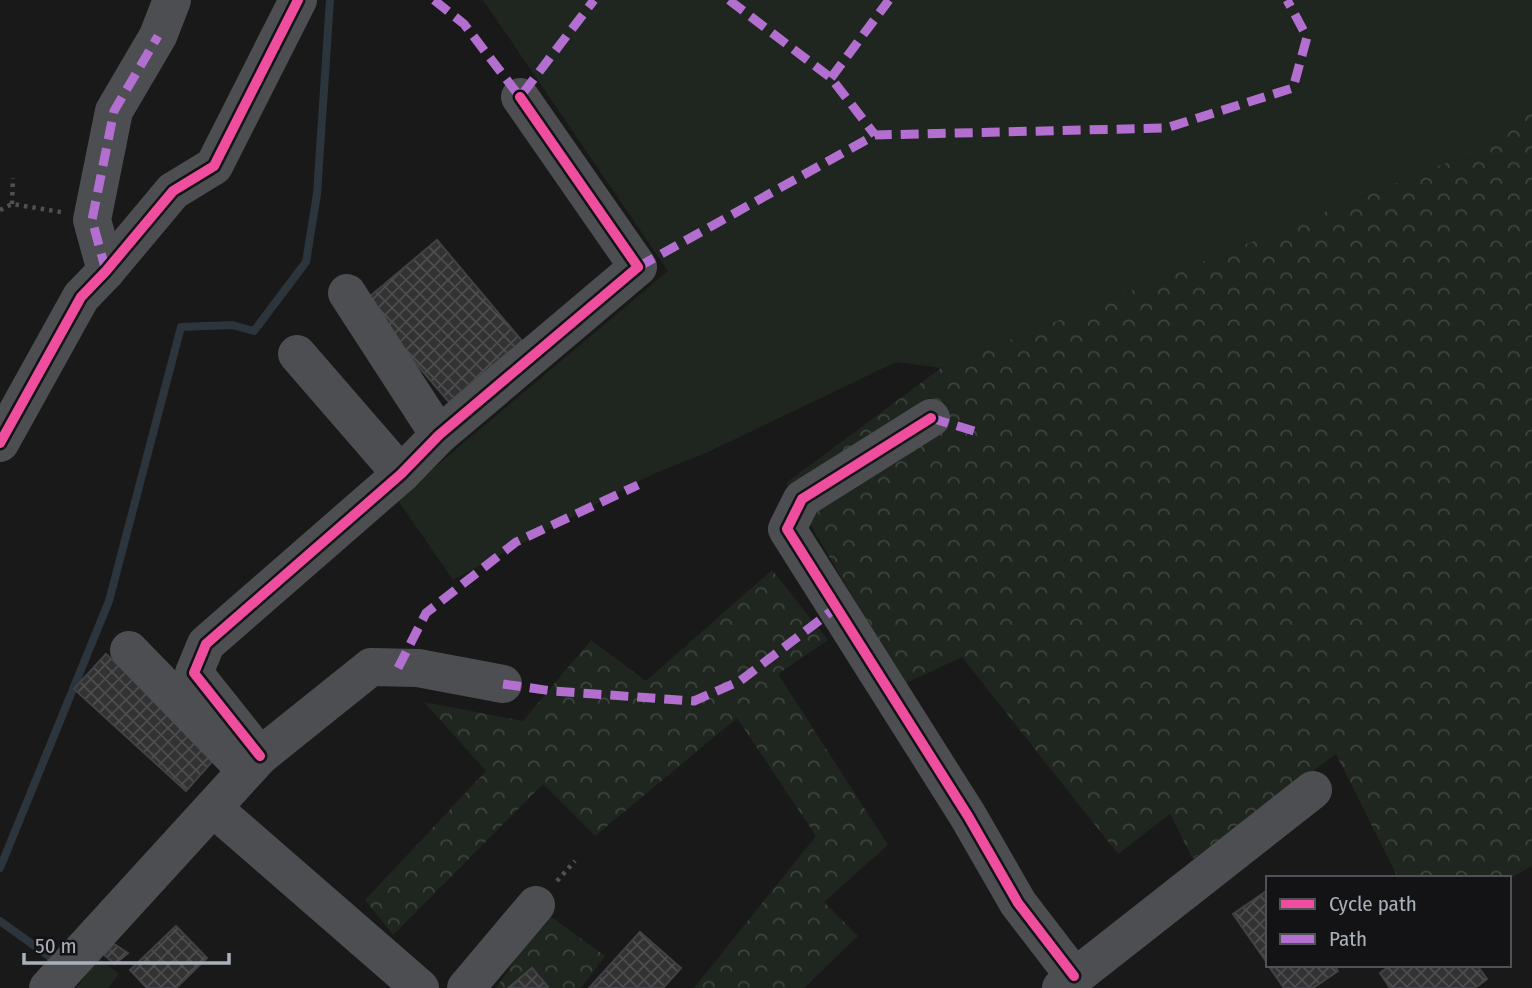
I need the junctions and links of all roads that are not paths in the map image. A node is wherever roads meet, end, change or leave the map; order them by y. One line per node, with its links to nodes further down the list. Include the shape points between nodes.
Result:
1 (172, 0): 4 (street, via 158,36 114,111 92,220)
2 (298, 0): 4 (street, via 214,166 173,191)
3 (520, 97): 8 (street, via 638,267)
4 (106, 271): 9 (street, via 81,297)
5 (347, 293): 8 (street)
6 (297, 354): 10 (street)
7 (931, 418): 17 (street, via 802,499 787,529)
8 (439, 435): 10 (street)
9 (0, 443)
10 (401, 474): 13 (street, via 206,644 194,673)
11 (129, 650): 13 (street)
12 (503, 684): 13 (street, via 418,668 370,667)
13 (253, 763): 15 (street)
14 (1313, 790): 17 (street)
15 (213, 808): 18 (street); 19 (street)
16 (536, 905): 20 (street)
17 (1068, 982)
18 (48, 988)
19 (420, 988)
20 (466, 988)

